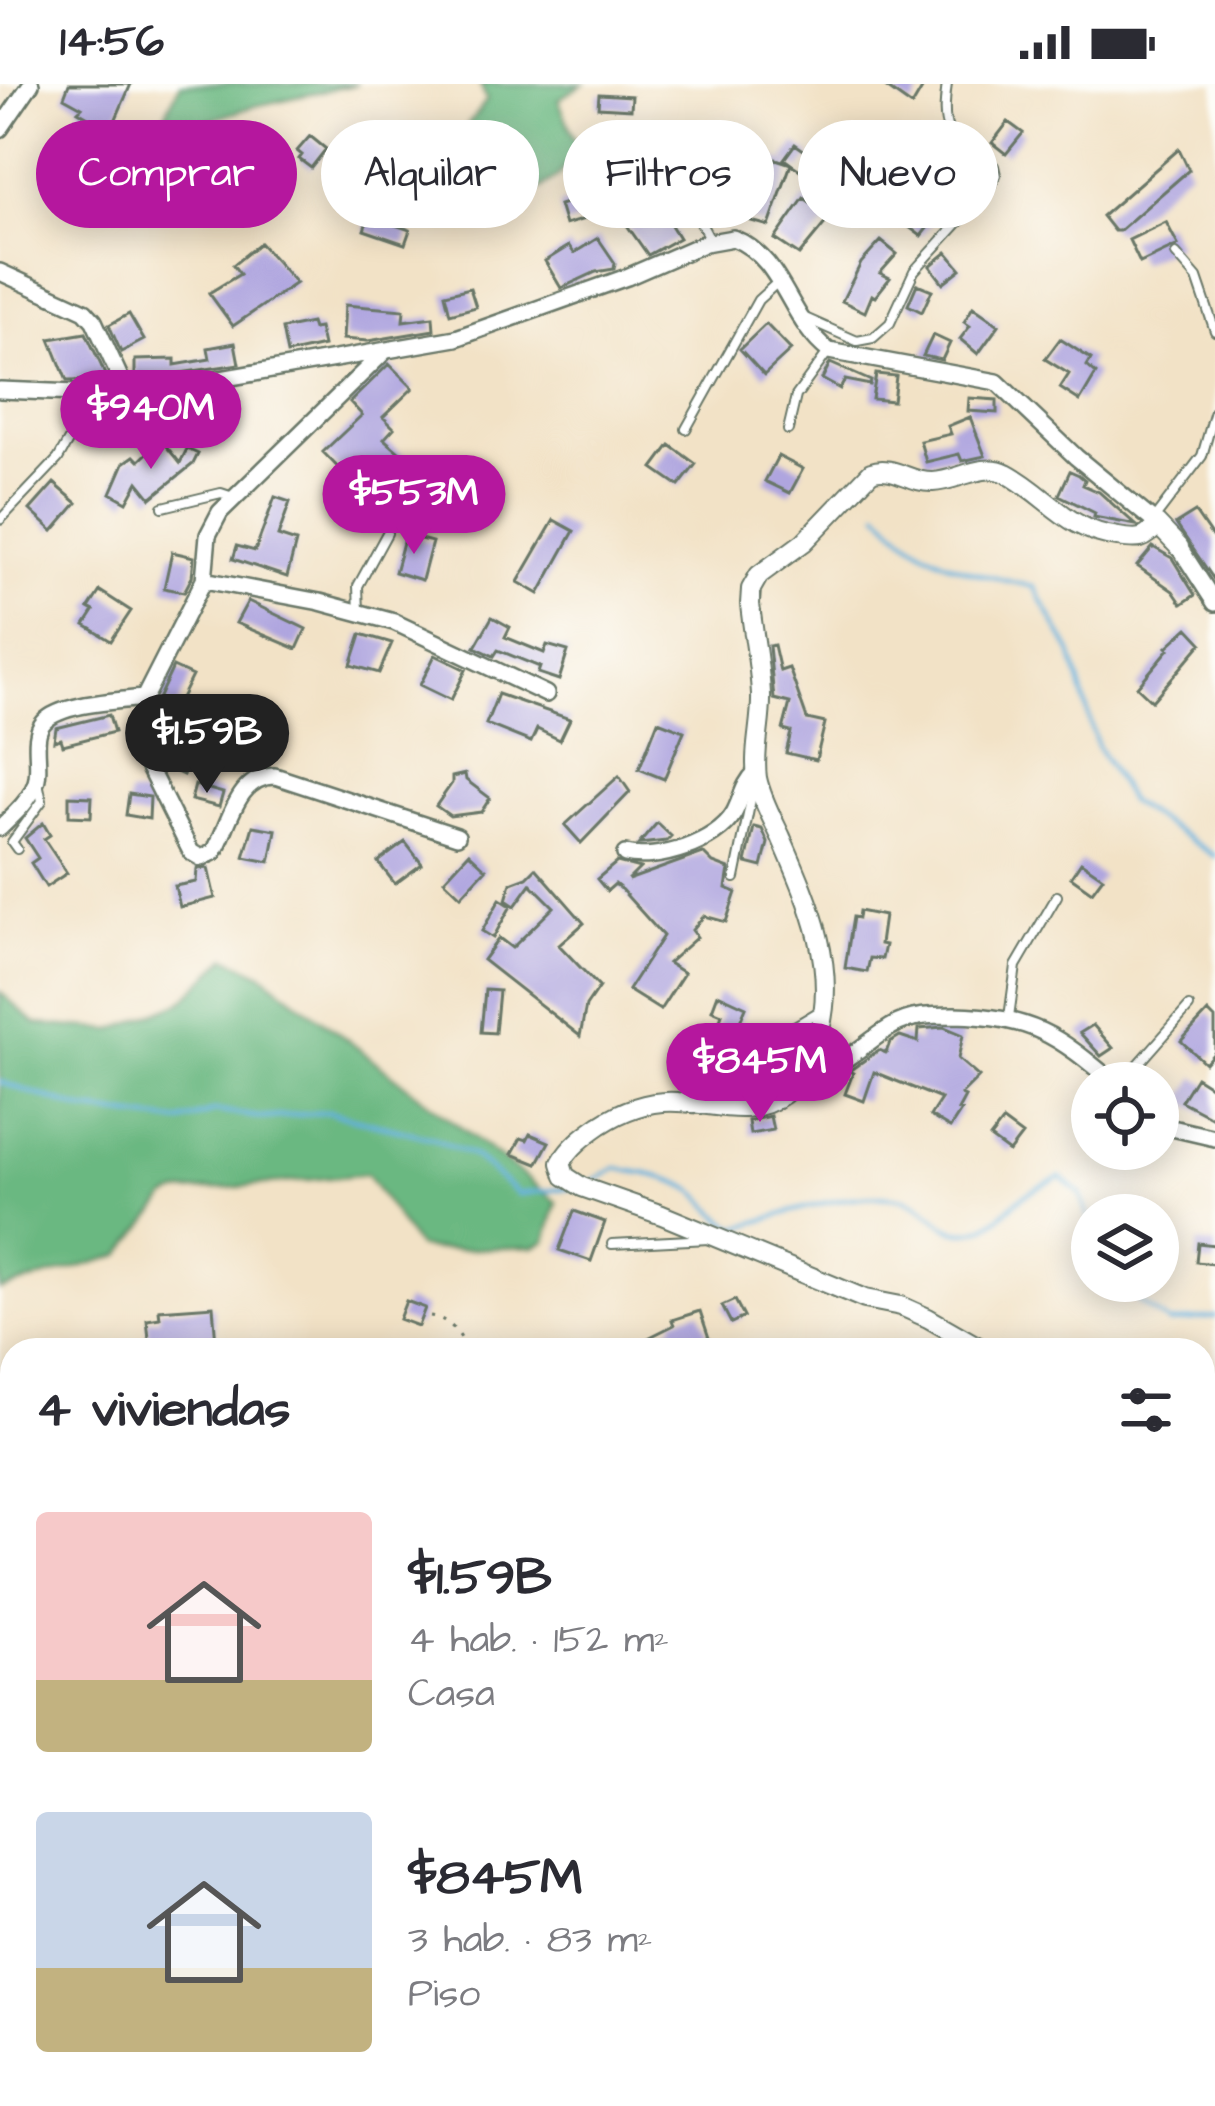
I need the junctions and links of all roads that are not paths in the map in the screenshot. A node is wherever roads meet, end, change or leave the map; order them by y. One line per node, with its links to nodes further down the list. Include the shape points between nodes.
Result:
1 (31, 84): 3 (street)
2 (947, 84): 9 (lane, via 941,122 994,166 988,188 914,271 890,323 873,338 857,340)
3 (0, 129)
4 (703, 228): 5 (lane)
5 (711, 242): 8 (street, via 743,242); 11 (street, via 456,338)
6 (1176, 254): 10 (lane, via 1197,278)
7 (0, 272): 14 (street, via 85,311)
8 (780, 280): 9 (street); 16 (lane, via 758,299)
9 (798, 314): 12 (street)
10 (1215, 332)
11 (386, 350): 14 (street); 18 (street)
12 (829, 351): 17 (lane, via 796,396); 21 (street, via 997,382)
13 (0, 390): 14 (street)
14 (128, 395): 20 (lane, via 74,431)
15 (1215, 411): 21 (lane, via 1202,456)
16 (686, 429)
17 (788, 430)
18 (235, 498): 19 (lane, via 220,493); 24 (street, via 208,536)
19 (163, 507)
20 (0, 520)
21 (1155, 522): 23 (street); 29 (street, via 1150,536 1137,540 1085,532 993,470 931,482 871,472 751,589 761,696)
22 (387, 533): 26 (lane, via 358,586)
23 (1179, 547): 25 (street)
24 (204, 580): 26 (street); 28 (street)
25 (1212, 593)
26 (360, 613): 27 (street)
27 (546, 694)
28 (144, 698): 30 (street, via 48,718 39,731); 32 (street, via 147,764 190,852 201,858 214,852 234,808 263,776)
29 (756, 772): 34 (street, via 732,818 694,843 645,860); 35 (lane); 38 (street, via 819,935)
30 (38, 781): 31 (street); 33 (lane, via 42,801 12,842)
31 (0, 828)
32 (458, 836)
33 (17, 849)
34 (625, 854)
35 (735, 878)
36 (1057, 896): 39 (lane, via 1016,966)
37 (1189, 1007): 42 (lane)
38 (824, 1008): 40 (lane, via 755,1050); 43 (street)
39 (1009, 1017): 41 (street); 43 (street, via 904,1019 821,1074)
40 (724, 1041)
41 (1091, 1062)
42 (1138, 1062)
43 (802, 1076): 46 (street, via 759,1108 640,1105 598,1126 561,1163 581,1187)
44 (1179, 1130): 45 (street)
45 (1215, 1138)
46 (716, 1238): 47 (lane); 48 (street, via 901,1306)
47 (612, 1244)
48 (961, 1338)

